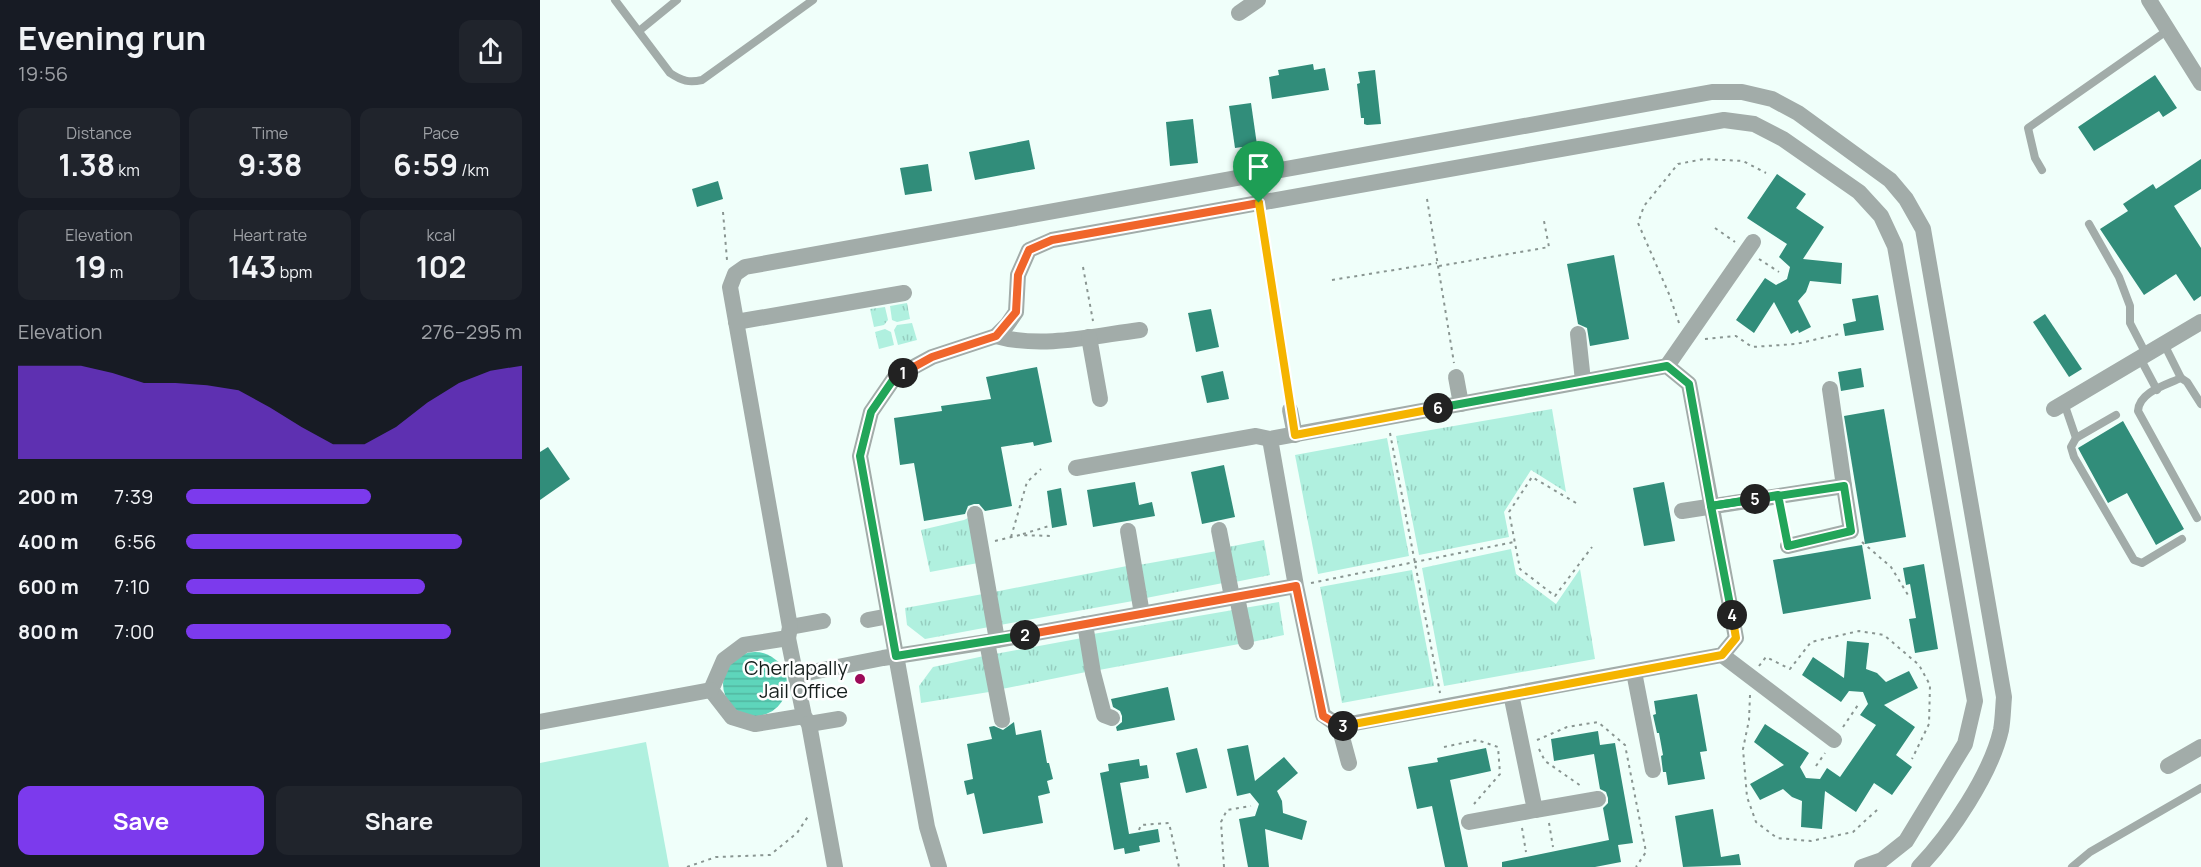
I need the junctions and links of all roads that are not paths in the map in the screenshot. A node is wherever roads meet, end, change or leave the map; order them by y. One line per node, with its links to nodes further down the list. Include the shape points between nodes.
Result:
1 (615, 0): 8 (lane)
2 (677, 0): 8 (lane)
3 (813, 0): 8 (lane, via 702,80 692,83 670,73)
4 (1258, 0): 6 (street)
5 (2149, 0): 7 (street)
6 (1239, 13)
7 (2168, 30): 9 (street); 10 (lane, via 2028,128)
8 (639, 31)
9 (2201, 83)
10 (2042, 170)
11 (2089, 224): 21 (lane, via 2120,277 2130,306 2130,323)
12 (1753, 242): 22 (street)
13 (904, 293): 14 (street)
14 (736, 322): 54 (street); 81 (street, via 730,287 735,274 758,263 1712,92 1742,92 1772,99 1798,113 1890,180 1923,229 2004,698 2001,730 1987,768 1960,813)
15 (2201, 322): 20 (street)
16 (1140, 330): 19 (street)
17 (1578, 334): 25 (street)
18 (996, 336): 19 (street, via 1032,343); 50 (street, via 932,357 895,377 871,412 860,456); 80 (street, via 1016,312 1018,275 1029,250 1052,240 1724,120 1754,124 1783,139 1858,192 1881,216 1895,246 1975,701 1965,744 1906,841 1882,860)
19 (1092, 336): 28 (street)
20 (2164, 344): 21 (street); 24 (lane)
21 (2143, 356): 27 (lane); 31 (street)
22 (1667, 366): 25 (street); 39 (street, via 1689,384)
23 (1456, 377): 29 (street)
24 (2181, 378): 27 (lane); 30 (lane)
25 (1583, 381): 29 (street)
26 (1830, 389): 38 (street)
27 (2157, 390): 42 (lane, via 2143,398 2138,411)
28 (1100, 399)
29 (1461, 404): 34 (street)
30 (2201, 404)
31 (2059, 406): 35 (lane)
32 (1290, 410): 34 (street)
33 (2116, 415): 35 (lane)
34 (1295, 435): 36 (street)
35 (2076, 438): 45 (lane, via 2071,447 2074,457 2134,560 2142,563)
36 (1270, 439): 37 (street, via 1256,436); 47 (street)
37 (1076, 468)
38 (1844, 486): 39 (street); 46 (street, via 1851,531)
39 (1711, 506): 40 (street); 57 (street, via 1736,638)
40 (1682, 511)
41 (975, 514): 55 (street)
42 (2197, 518)
43 (1220, 530): 48 (street)
44 (1128, 531): 49 (street)
45 (2182, 539)
46 (1788, 546)
47 (1296, 586): 48 (street); 68 (street, via 1323,716)
48 (1235, 597): 49 (street); 56 (street)
49 (1142, 614): 53 (street)
50 (889, 616): 51 (street); 58 (street)
51 (868, 620)
52 (823, 621): 54 (street)
53 (1085, 624): 55 (street); 63 (street, via 1104,715)
54 (789, 633): 60 (street); 61 (street, via 744,645 724,660)
55 (992, 641): 58 (street); 66 (street)
56 (1246, 642)
57 (1722, 655): 59 (street); 69 (street)
58 (896, 656): 60 (street); 79 (street, via 927,827)
59 (1634, 672): 62 (street); 73 (street)
60 (796, 675): 65 (street)
61 (711, 690): 65 (street, via 732,717 740,720 755,724); 67 (street)
62 (1510, 694): 68 (street); 76 (street)
63 (1112, 718)
64 (839, 719): 65 (street)
65 (806, 720): 78 (street)
66 (1002, 720)
67 (540, 722)
68 (1340, 726): 71 (street)
69 (1834, 740)
70 (2201, 747): 72 (street)
71 (1349, 763)
72 (2168, 766)
73 (1653, 770)
74 (2201, 788): 82 (lane, via 2090,852)
75 (1598, 800): 76 (street)
76 (1533, 810): 77 (street)
77 (1469, 822)
78 (835, 867)
79 (939, 867)
80 (1862, 867)
81 (1918, 867)
82 (2072, 867)

